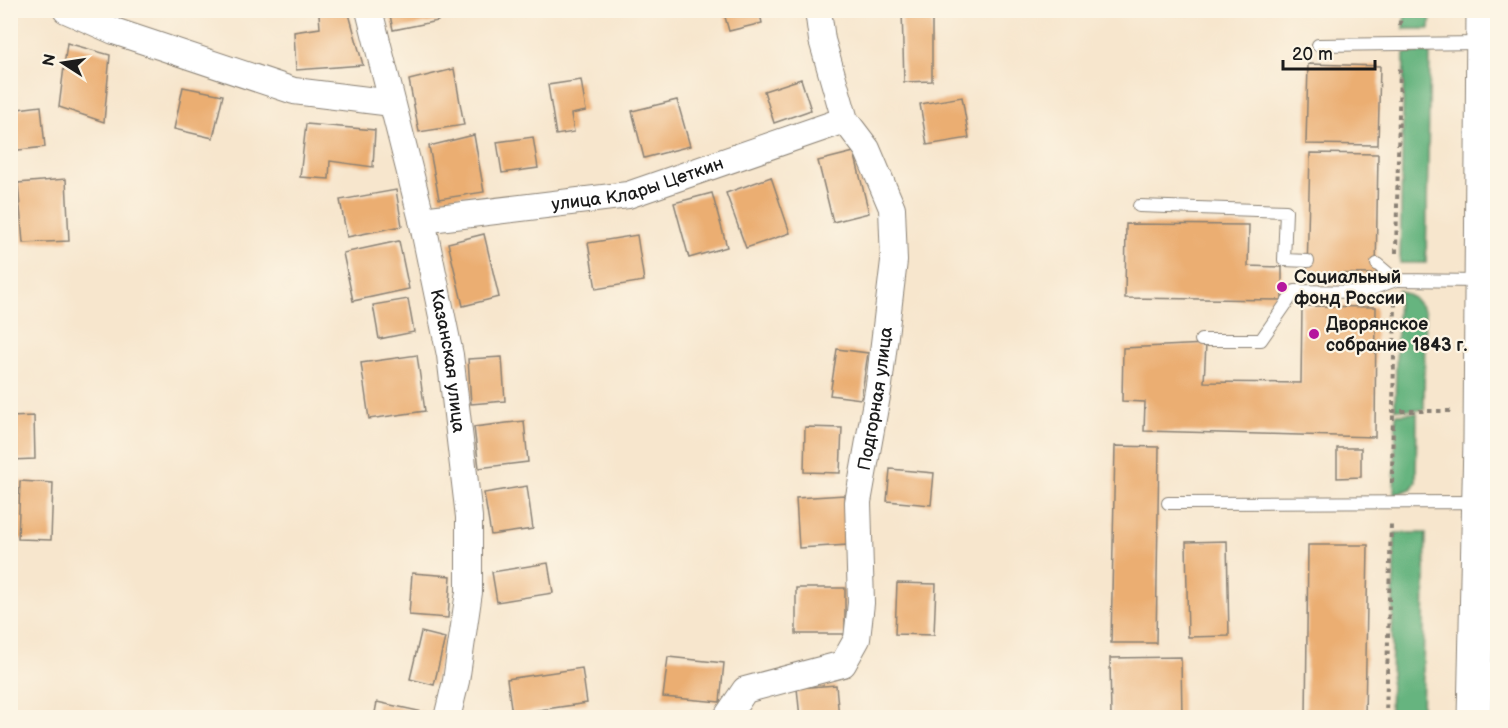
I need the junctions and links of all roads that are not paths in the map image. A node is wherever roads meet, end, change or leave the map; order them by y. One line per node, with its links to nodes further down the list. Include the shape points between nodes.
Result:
1 (66, 10): 7 (street, via 114,31 294,92)
2 (369, 10): 7 (street, Казанская улица)
3 (818, 10): 8 (street, Подгорная улица, via 822,40)
4 (1483, 10): 5 (main road)
5 (1483, 43): 6 (lane); 9 (main road)
6 (1318, 45)
7 (392, 103): 11 (street, Казанская улица)
8 (845, 120): 11 (street, улица Клары Цеткин, via 628,195); 20 (street, Подгорная улица, via 867,149 891,207 894,261 879,385 858,502 861,603 857,639 843,664 745,690)
9 (1490, 139): 15 (main road)
10 (1139, 206): 12 (lane, via 1286,211 1284,260)
11 (422, 220): 19 (street, Казанская улица, via 450,354 469,517 469,592)
12 (1308, 261)
13 (1377, 264): 14 (lane)
14 (1395, 280): 15 (lane); 16 (lane, via 1363,292 1295,291 1261,340)
15 (1481, 281): 18 (main road)
16 (1202, 340)
17 (1168, 503): 18 (lane, via 1391,502)
18 (1488, 514): 21 (main road)
19 (447, 717)
20 (726, 717)
21 (1474, 717)

